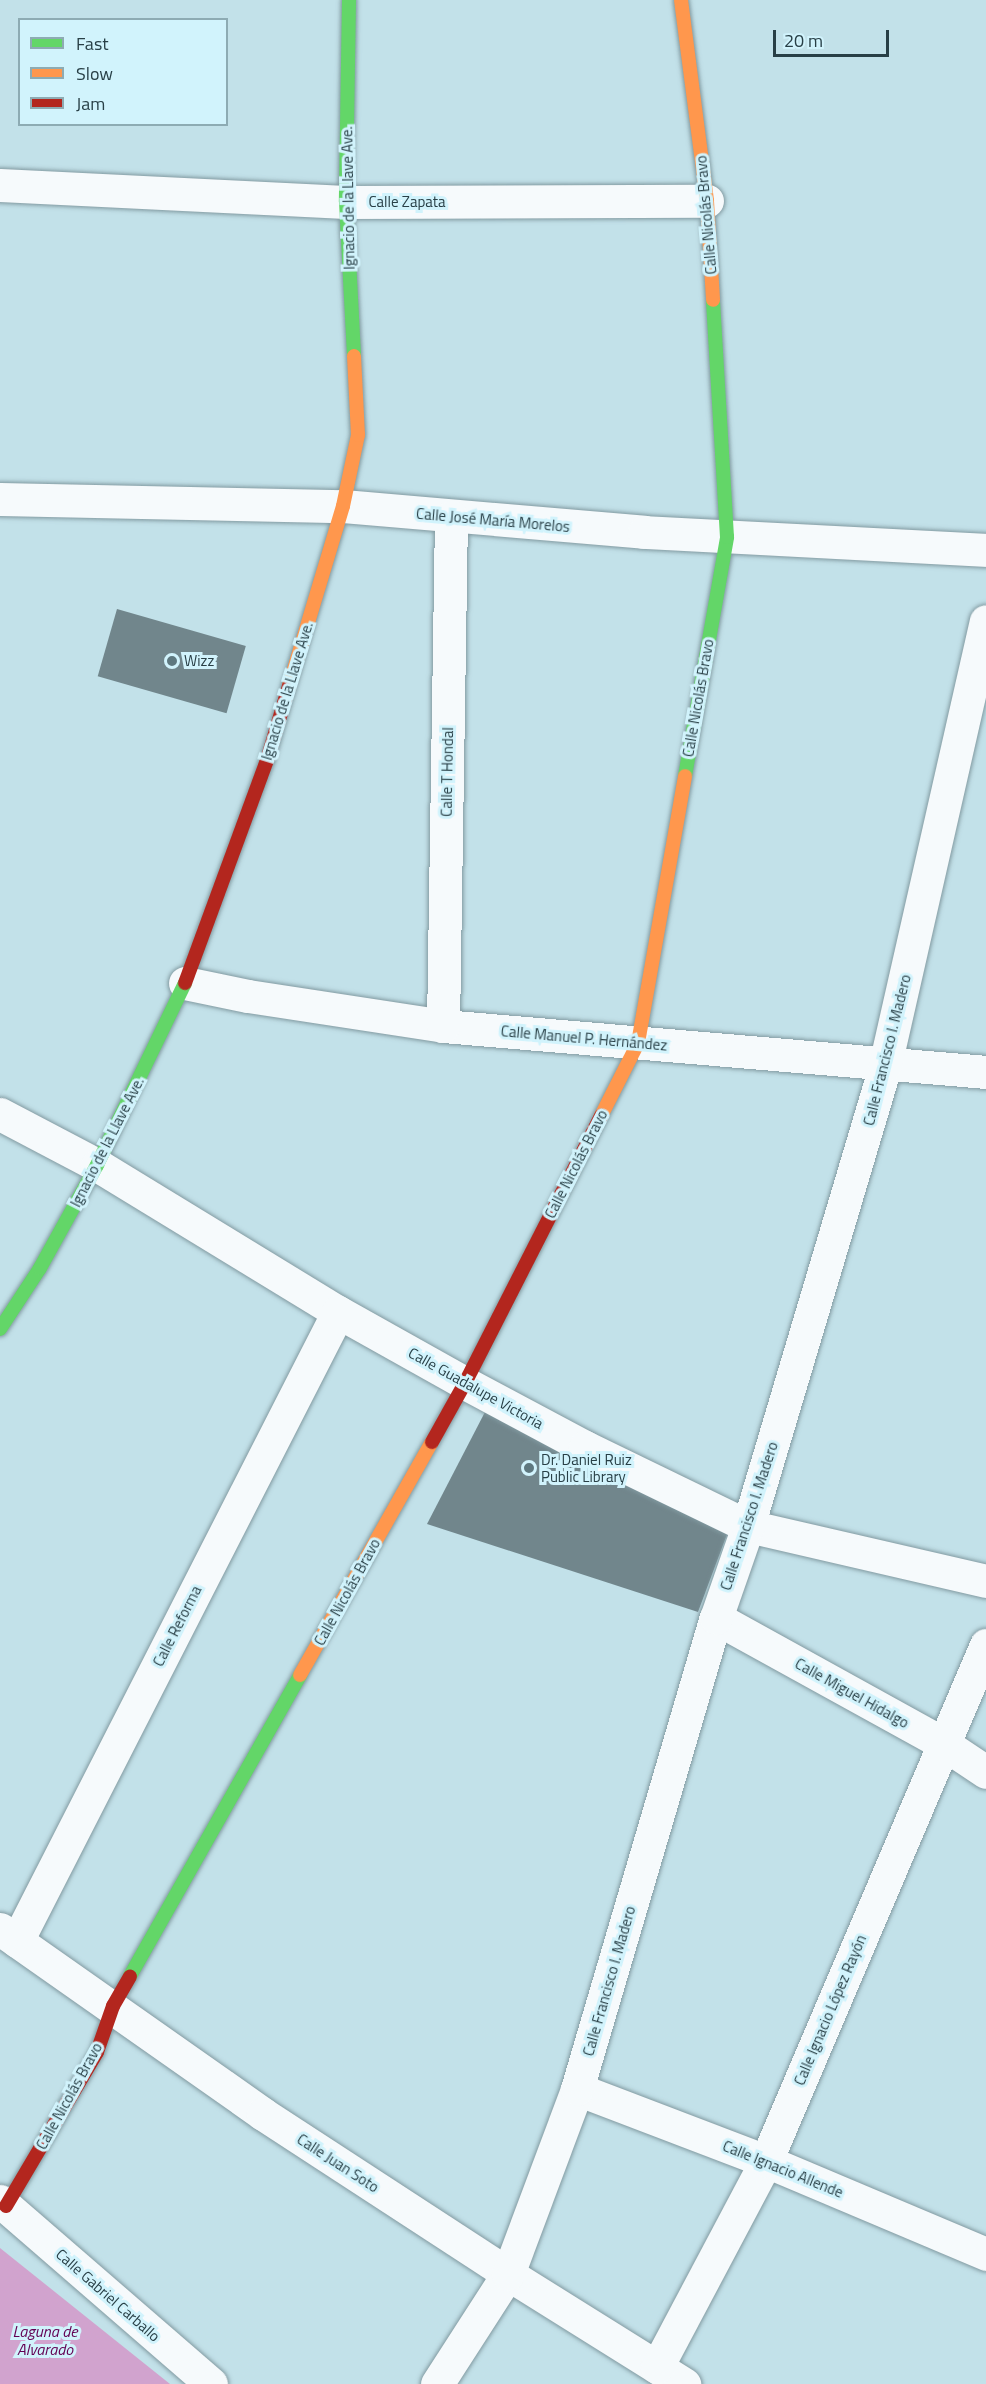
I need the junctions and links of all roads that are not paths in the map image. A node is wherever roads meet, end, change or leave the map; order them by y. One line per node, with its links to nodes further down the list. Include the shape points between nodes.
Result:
1 (349, 0): 5 (street, Ignacio de la Llave Ave.)
2 (681, 0): 4 (street, Calle Nicolás Bravo)
3 (0, 185): 5 (street, Calle Zapata)
4 (707, 201): 5 (street, Calle Zapata); 9 (street, Calle Nicolás Bravo)
5 (346, 202): 7 (street, Ignacio de la Llave Ave., via 358,435)
6 (0, 500): 7 (street, Calle José María Morelos)
7 (343, 506): 8 (street, Calle José María Morelos); 12 (street, Ignacio de la Llave Ave., via 268,757)
8 (451, 517): 9 (street, Calle José María Morelos); 13 (street, Calle T Hondal)
9 (727, 537): 10 (street, Calle José María Morelos); 14 (street, Calle Nicolás Bravo)
10 (986, 550)
11 (986, 621): 15 (street, Calle Francisco I. Madero)
12 (185, 983): 13 (street, Calle Manuel P. Hernández); 18 (street, Ignacio de la Llave Ave.)
13 (443, 1026): 14 (street, Calle Manuel P. Hernández)
14 (638, 1042): 15 (street, Calle Manuel P. Hernández); 21 (street, Calle Nicolás Bravo)
15 (885, 1065): 16 (street, Calle Manuel P. Hernández); 22 (street, Calle Francisco I. Madero)
16 (986, 1072)
17 (0, 1114): 18 (street, Calle Guadalupe Victoria)
18 (97, 1165): 19 (street, Calle Guadalupe Victoria); 20 (street, Ignacio de la Llave Ave., via 40,1268)
19 (338, 1312): 21 (street, Calle Guadalupe Victoria); 28 (street, Calle Reforma)
20 (0, 1329)
21 (465, 1383): 22 (street, Calle Guadalupe Victoria, via 585,1447); 29 (street, Calle Nicolás Bravo)
22 (748, 1526): 23 (street, Calle Guadalupe Victoria); 24 (street, Calle Francisco I. Madero)
23 (986, 1581)
24 (716, 1618): 26 (street, Calle Miguel Hidalgo); 30 (street, Calle Francisco I. Madero)
25 (986, 1645): 26 (street, Calle Ignacio López Rayón)
26 (944, 1744): 27 (street, Calle Miguel Hidalgo); 31 (street, Calle Ignacio López Rayón)
27 (986, 1772)
28 (8, 1935): 29 (street, Calle Juan Soto)
29 (112, 2006): 32 (street, Calle Nicolás Bravo, via 97,2052); 34 (street, Calle Juan Soto, via 263,2114)
30 (577, 2089): 31 (street, Calle Ignacio Allende); 34 (street, Calle Francisco I. Madero)
31 (766, 2161): 33 (street, Calle Ignacio Allende); 35 (street, Calle Ignacio López Rayón)
32 (3, 2203): 36 (street, Calle Gabriel Carballo)
33 (986, 2254)
34 (508, 2274): 35 (street, Calle Juan Soto); 37 (street, Calle Francisco I. Madero)
35 (657, 2367): 38 (street, Calle Juan Soto)
36 (211, 2384)
37 (437, 2384)
38 (684, 2384)

